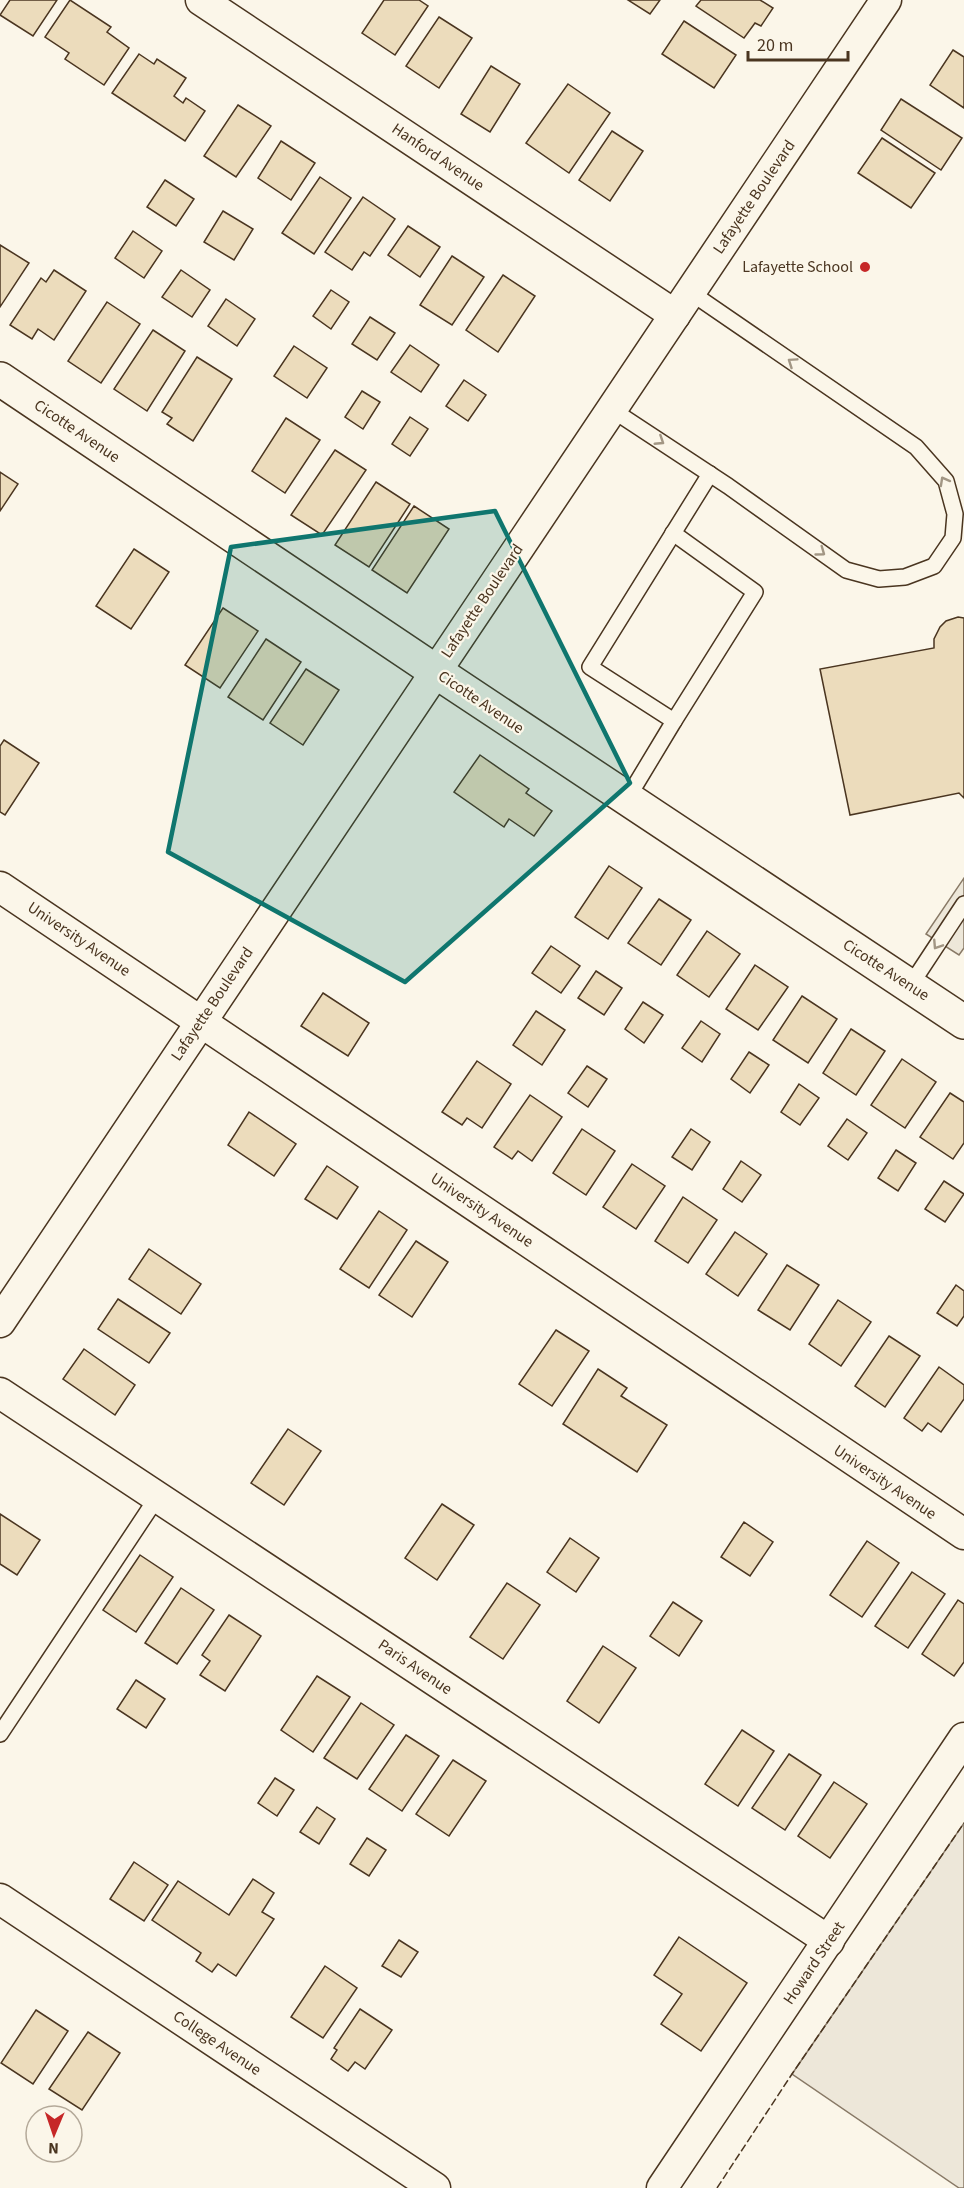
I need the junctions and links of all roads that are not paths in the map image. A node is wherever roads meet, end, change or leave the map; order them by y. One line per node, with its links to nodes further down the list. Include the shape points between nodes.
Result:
1 (201, 0): 3 (street, Hanford Avenue)
2 (886, 0): 3 (street, Lafayette Boulevard)
3 (682, 304): 5 (street, Lafayette Boulevard); 6 (lane, one-way to 3, via 846,570 879,579 905,577 934,566 953,538 955,514 946,481 916,447)
4 (0, 379): 8 (street, Cicotte Avenue)
5 (611, 409): 6 (lane, one-way to 6); 8 (street, Lafayette Boulevard)
6 (710, 474): 7 (lane)
7 (673, 533): 9 (lane, via 755,592); 9 (lane, via 590,667)
8 (435, 671): 10 (street, Cicotte Avenue); 14 (street, Lafayette Boulevard)
9 (674, 721): 10 (lane)
10 (627, 799): 13 (street, Cicotte Avenue)
11 (0, 887): 14 (street, University Avenue)
12 (964, 904): 13 (lane, one-way to 13)
13 (910, 986): 15 (street, Cicotte Avenue)
14 (201, 1021): 16 (street, Lafayette Boulevard); 19 (street, University Avenue)
15 (964, 1022)
16 (0, 1322)
17 (0, 1393): 18 (street, Paris Avenue)
18 (158, 1496): 20 (lane); 23 (street, Paris Avenue)
19 (964, 1534)
20 (0, 1734)
21 (964, 1738): 23 (street, Howard Street)
22 (0, 1899): 24 (street, College Avenue)
23 (828, 1941): 25 (street, Howard Street)
24 (435, 2188)
25 (662, 2188)

